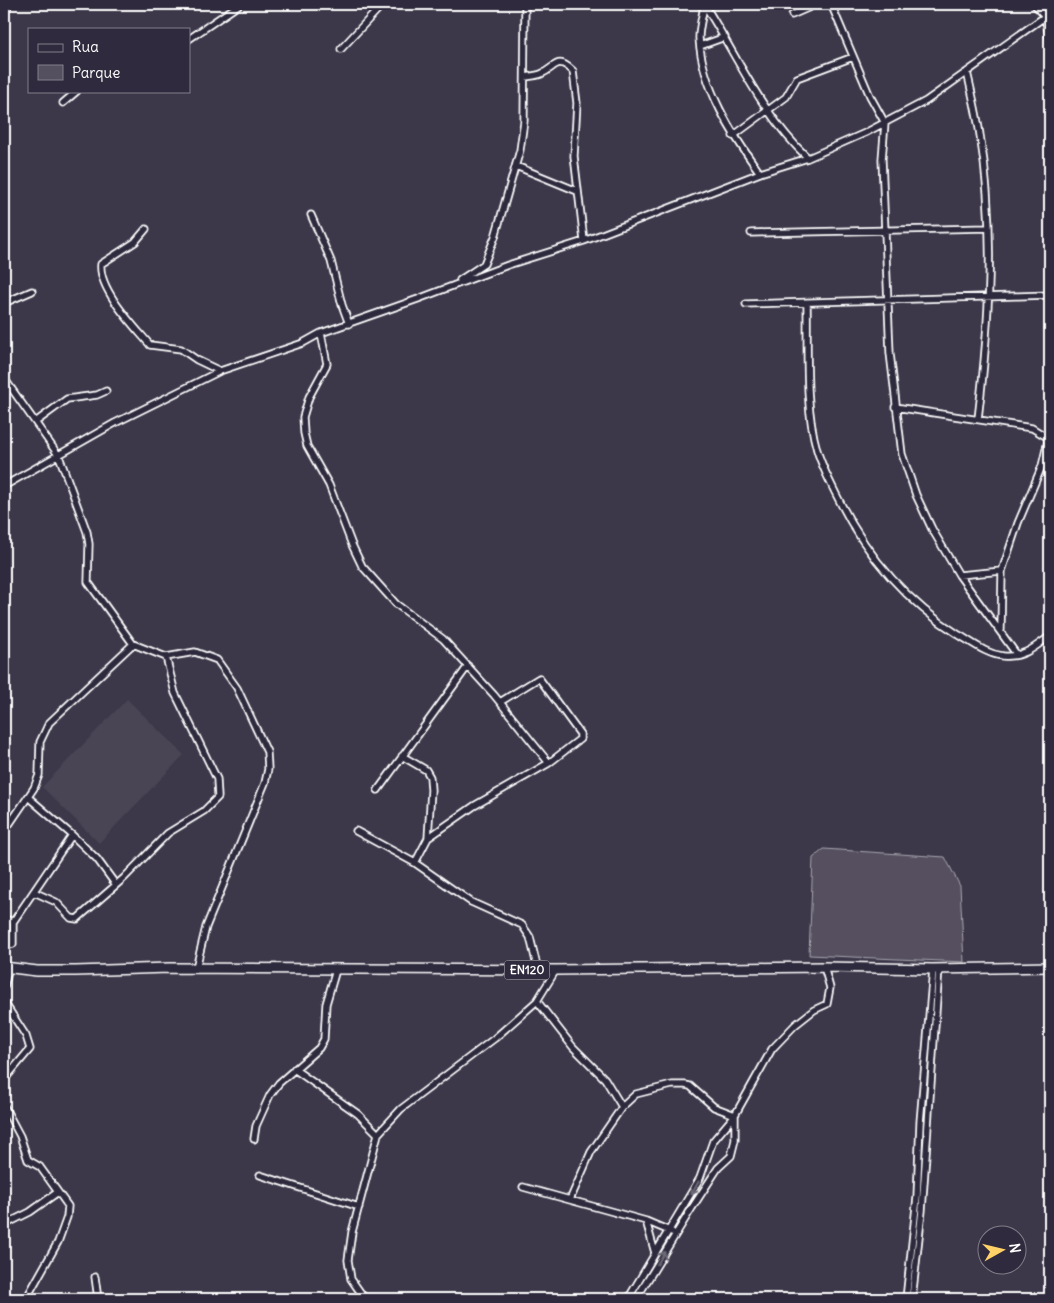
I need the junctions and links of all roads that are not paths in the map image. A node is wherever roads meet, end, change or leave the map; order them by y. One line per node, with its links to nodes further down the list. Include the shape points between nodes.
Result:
1 (9, 4): 10 (street)
2 (240, 4): 12 (street)
3 (383, 4): 16 (street)
4 (525, 4): 19 (street)
5 (704, 4): 13 (street); 15 (street)
6 (817, 4): 11 (street)
7 (831, 4): 17 (street)
8 (1034, 4): 9 (street)
9 (1048, 14): 14 (street); 18 (street)
10 (4, 15)
11 (792, 15)
12 (190, 38)
13 (725, 38): 15 (street); 22 (street)
14 (1050, 42)
15 (700, 46): 24 (street, via 710,86)
16 (341, 49)
17 (853, 56): 22 (street, via 797,78 786,97); 23 (street)
18 (968, 72): 23 (street, via 926,101); 30 (street, via 981,136)
19 (524, 77): 26 (street, via 523,136); 28 (street, via 544,73 556,64 564,64 573,71 577,103 574,147)
20 (76, 92): 21 (street)
21 (63, 103)
22 (767, 111): 24 (street); 25 (street)
23 (885, 123): 25 (street); 32 (street, via 882,159)
24 (734, 136): 27 (street)
25 (808, 158): 27 (street)
26 (516, 166): 28 (street); 35 (street, via 484,264)
27 (760, 173): 34 (street)
28 (578, 191): 34 (street)
29 (311, 215): 43 (street, via 330,261)
30 (988, 228): 32 (street); 38 (street)
31 (146, 229): 45 (street, via 135,242 101,264 102,278 111,297 150,346 181,348)
32 (885, 232): 33 (street); 39 (street)
33 (751, 233)
34 (584, 241): 35 (street)
35 (452, 285): 43 (street)
36 (32, 291): 41 (street)
37 (1050, 295): 38 (street)
38 (989, 298): 39 (street); 49 (street)
39 (888, 299): 40 (street); 48 (street)
40 (807, 302): 42 (street); 59 (street, via 811,410 816,447 822,467 854,531 894,582 932,618 985,651 1003,656)
41 (4, 303)
42 (746, 304)
43 (349, 324): 44 (street)
44 (321, 333): 45 (street, via 303,343); 61 (street, via 327,364 303,416 307,446 329,485 362,566 396,604 443,639)
45 (220, 371): 52 (street, via 115,423)
46 (4, 378): 50 (street)
47 (106, 391): 50 (street, via 67,400)
48 (895, 407): 49 (street); 55 (street, via 902,454 916,495)
49 (978, 419): 51 (street, via 1032,428)
50 (37, 421): 52 (street)
51 (1049, 436): 54 (street, via 1042,466)
52 (59, 456): 53 (street); 58 (street, via 90,544 88,582)
53 (4, 486)
54 (1002, 571): 55 (street); 56 (street)
55 (959, 575): 56 (street)
56 (1001, 630): 59 (street)
57 (1050, 636): 59 (street, via 1028,653)
58 (134, 644): 60 (street); 66 (street, via 49,723 40,742 39,775)
59 (1017, 655)
60 (166, 657): 72 (street, via 175,693 217,780 218,797 204,811 168,833); 80 (street, via 195,652 217,660 237,688 267,752 265,783 206,927)
61 (468, 666): 62 (street); 63 (street)
62 (500, 702): 64 (street); 64 (street, via 536,678 542,682 580,734 578,742)
63 (402, 756): 65 (street); 70 (street, via 426,770 430,777)
64 (549, 763): 70 (street, via 474,806)
65 (378, 790)
66 (28, 797): 68 (street); 69 (street)
67 (356, 831): 71 (street)
68 (4, 832)
69 (72, 835): 72 (street, via 97,859); 73 (street)
70 (428, 838): 71 (street)
71 (415, 863): 83 (street, via 471,902 522,925 530,937)
72 (116, 885): 73 (street, via 75,919 56,902)
73 (34, 892): 75 (street)
74 (4, 918): 75 (street)
75 (13, 922): 76 (street, via 14,944)
76 (4, 946)
77 (824, 967): 81 (highway, EN120); 84 (highway, EN120); 92 (street, via 830,988 827,1004 795,1025 772,1049)
78 (1050, 967): 81 (highway, EN120)
79 (6, 968): 80 (highway, EN120, via 66,971); 85 (street)
80 (196, 968): 82 (highway, EN120)
81 (936, 969): 113 (street); 114 (street, via 922,1211)
82 (336, 970): 83 (highway, EN120); 88 (street, via 326,1004 324,1039)
83 (538, 970): 84 (highway, EN120)
84 (556, 970): 86 (street)
85 (4, 987)
86 (537, 1001): 91 (street, via 573,1047 605,1080); 93 (street, via 495,1038 401,1110)
87 (4, 1002): 89 (street, via 26,1036 30,1049)
88 (294, 1070): 93 (street, via 358,1114); 94 (street, via 270,1095 256,1126)
89 (4, 1080)
90 (4, 1106): 99 (street, via 28,1160 40,1167)
91 (622, 1107): 92 (street, via 636,1094 685,1085 714,1107); 100 (street, via 591,1152)
92 (735, 1115): 95 (street, via 713,1141); 96 (street, via 734,1148)
93 (378, 1134): 101 (street)
94 (254, 1139)
95 (706, 1162): 96 (street); 104 (street, one-way to 104)
96 (718, 1168): 105 (street)
97 (260, 1174): 101 (street)
98 (523, 1187): 100 (street)
99 (58, 1192): 103 (street); 108 (street, via 68,1206 67,1217 58,1242)
100 (570, 1200): 102 (street)
101 (359, 1207): 110 (street, via 348,1260 352,1280)
102 (646, 1221): 104 (street); 106 (street)
103 (4, 1225)
104 (669, 1230): 105 (street); 106 (street)
105 (675, 1234): 112 (street, one-way to 105)
106 (655, 1253): 111 (street)
107 (95, 1278): 109 (street)
108 (26, 1299)
109 (98, 1299)
110 (365, 1299)
111 (629, 1299)
112 (636, 1299)
113 (906, 1299)
114 (912, 1299)

